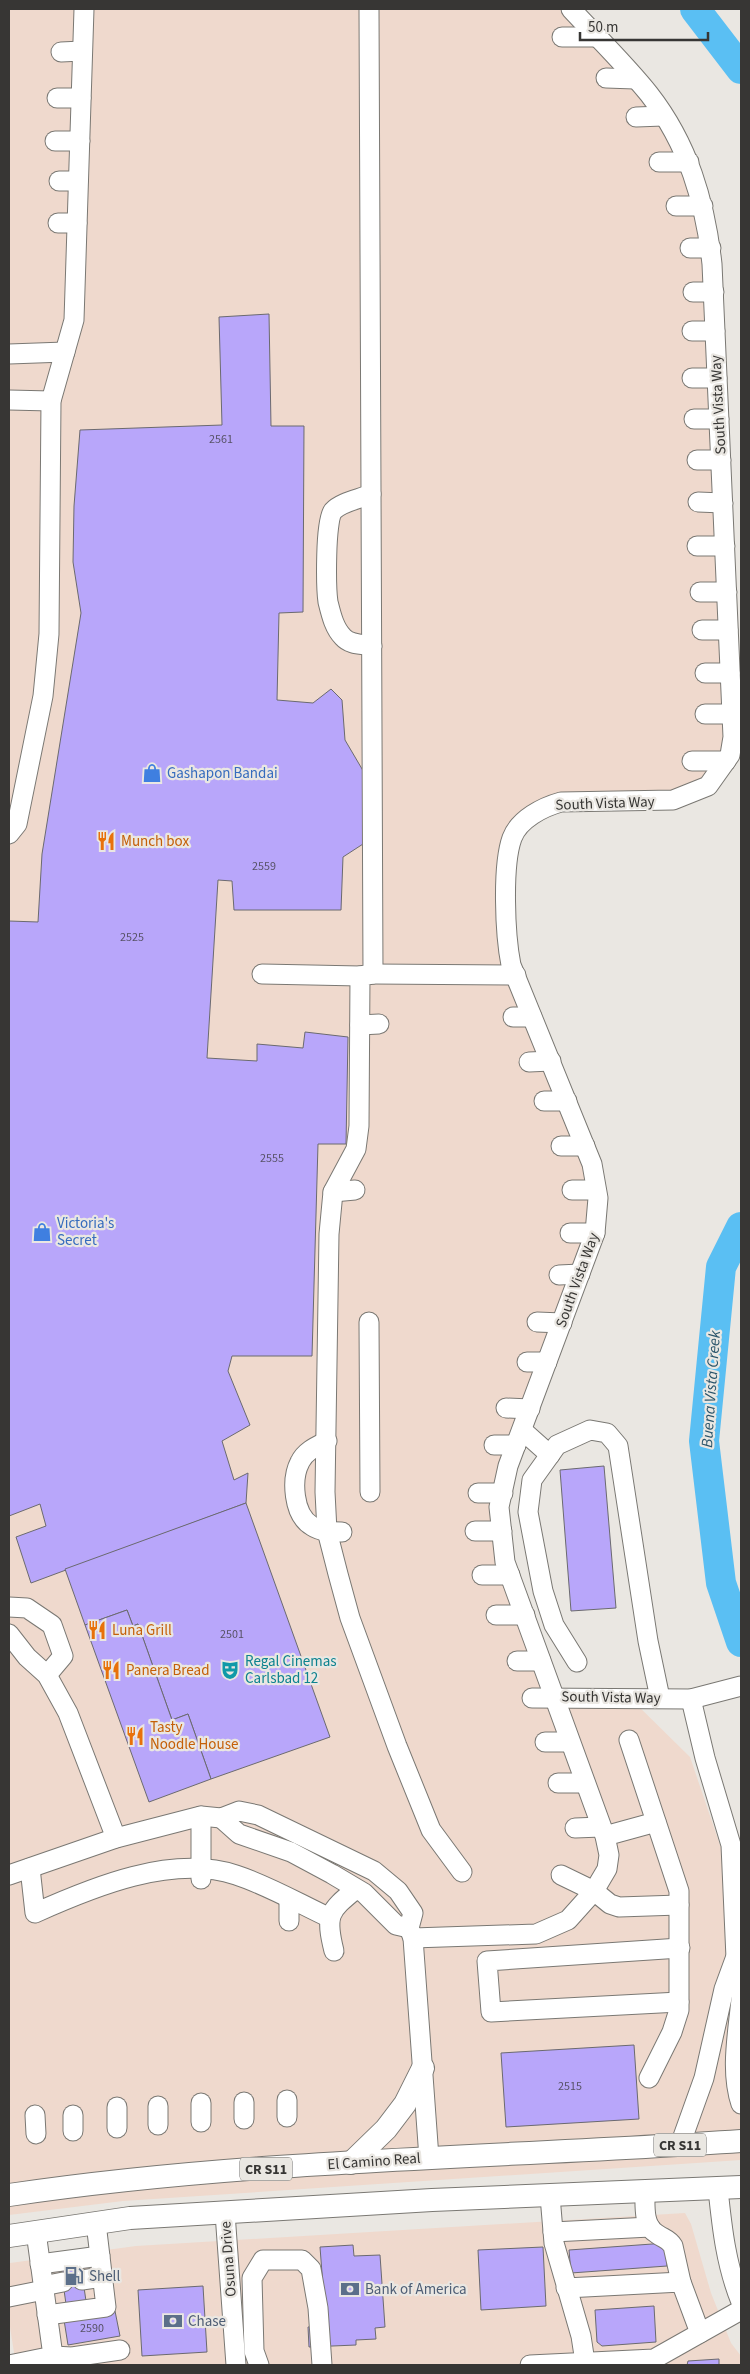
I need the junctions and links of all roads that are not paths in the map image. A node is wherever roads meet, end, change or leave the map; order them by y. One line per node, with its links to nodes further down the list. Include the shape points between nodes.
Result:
1 (84, 9): 6 (street)
2 (369, 9): 40 (street, via 378,36 378,457)
3 (571, 9): 5 (street, South Vista Way)
4 (562, 37): 5 (street)
5 (597, 37): 9 (street, South Vista Way)
6 (82, 51): 7 (street); 11 (street)
7 (61, 52)
8 (606, 78): 9 (street)
9 (635, 78): 12 (street, South Vista Way)
10 (57, 98): 11 (street)
11 (81, 98): 15 (street)
12 (664, 116): 13 (street); 17 (street, South Vista Way)
13 (636, 117)
14 (55, 141): 15 (street)
15 (80, 141): 19 (street)
16 (659, 162): 17 (street)
17 (689, 162): 21 (street, South Vista Way)
18 (59, 181): 19 (street)
19 (78, 181): 23 (street)
20 (676, 206): 21 (street)
21 (703, 206): 25 (street, South Vista Way)
22 (58, 223): 23 (street)
23 (77, 223): 30 (street, via 67,266 66,309 74,320)
24 (690, 248): 25 (street)
25 (710, 248): 27 (street, South Vista Way)
26 (693, 292): 27 (street)
27 (714, 292): 29 (street, South Vista Way)
28 (692, 331): 29 (street)
29 (715, 331): 33 (street, South Vista Way)
30 (65, 352): 31 (street); 35 (street)
31 (9, 354)
32 (692, 378): 33 (street)
33 (717, 378): 37 (street, South Vista Way)
34 (9, 400): 35 (street)
35 (52, 401): 56 (street, via 49,634 43,696 19,816)
36 (694, 419): 37 (street)
37 (719, 419): 39 (street, South Vista Way)
38 (697, 460): 39 (street)
39 (721, 460): 42 (street, South Vista Way)
40 (375, 499): 49 (street, via 378,548); 49 (street, via 340,506 333,511 327,541 328,601 334,623 343,638 352,643)
41 (698, 502): 42 (street)
42 (723, 503): 44 (street, South Vista Way)
43 (697, 546): 44 (street)
44 (725, 546): 46 (street, South Vista Way)
45 (700, 592): 46 (street)
46 (727, 592): 48 (street, South Vista Way)
47 (702, 630): 48 (street)
48 (728, 630): 51 (street, South Vista Way)
49 (376, 637): 58 (street, via 379,930)
50 (705, 674): 51 (street)
51 (730, 674): 53 (street, South Vista Way)
52 (705, 714): 53 (street)
53 (732, 714): 55 (street, South Vista Way, via 733,737)
54 (692, 761): 55 (street)
55 (726, 761): 59 (street, South Vista Way, via 708,786 673,800 561,802 546,806 521,824 512,837 507,858 506,940)
56 (9, 834)
57 (262, 974): 58 (street)
58 (366, 975): 59 (street); 63 (street)
59 (516, 975): 60 (street, South Vista Way)
60 (532, 1016): 61 (street); 64 (street, South Vista Way)
61 (513, 1017)
62 (379, 1024): 63 (street)
63 (360, 1025): 73 (street, via 368,1063 364,1150)
64 (551, 1061): 65 (street); 67 (street, South Vista Way)
65 (529, 1062)
66 (544, 1101): 67 (street)
67 (567, 1101): 69 (street, South Vista Way)
68 (561, 1146): 69 (street)
69 (584, 1146): 72 (street, South Vista Way, via 592,1164)
70 (355, 1190): 73 (street)
71 (572, 1190): 72 (street)
72 (596, 1190): 75 (street, South Vista Way)
73 (333, 1192): 86 (street, via 336,1277)
74 (570, 1233): 75 (street)
75 (595, 1233): 76 (street, South Vista Way)
76 (580, 1274): 77 (street); 80 (street, South Vista Way)
77 (559, 1275)
78 (369, 1322): 89 (street, via 375,1361 376,1405 376,1446)
79 (537, 1322): 80 (street)
80 (562, 1323): 82 (street, South Vista Way)
81 (527, 1362): 82 (street)
82 (547, 1362): 84 (street, South Vista Way)
83 (506, 1408): 84 (street)
84 (530, 1409): 85 (street, South Vista Way)
85 (519, 1437): 87 (street); 88 (street); 91 (street, South Vista Way, via 508,1466)
86 (327, 1441): 95 (street); 95 (street, via 309,1450 300,1461 295,1477 296,1498 311,1526)
87 (494, 1445)
88 (550, 1455): 92 (street, via 532,1480); 110 (street, via 557,1445 590,1430 607,1433 618,1446)
89 (370, 1492)
90 (478, 1493): 91 (street)
91 (501, 1500): 92 (street); 94 (street, South Vista Way)
92 (528, 1512): 101 (street, via 543,1591)
93 (475, 1531): 94 (street)
94 (502, 1531): 97 (street, South Vista Way, via 505,1562)
95 (335, 1532): 124 (street, via 358,1617 405,1746 438,1830)
96 (482, 1574): 97 (street)
97 (510, 1575): 100 (street, South Vista Way)
98 (9, 1608): 106 (street, via 27,1608 52,1625 63,1656)
99 (496, 1615): 100 (street)
100 (528, 1623): 101 (street); 104 (street, South Vista Way)
101 (554, 1625): 105 (street)
102 (9, 1634): 106 (street)
103 (517, 1660): 104 (street)
104 (541, 1660): 108 (street, South Vista Way)
105 (577, 1662)
106 (47, 1676): 122 (street, via 68,1713)
107 (738, 1687): 111 (street, South Vista Way)
108 (554, 1697): 109 (street); 110 (street, South Vista Way); 114 (street)
109 (532, 1698)
110 (660, 1698): 111 (street, South Vista Way)
111 (691, 1699): 137 (street, via 731,1845)
112 (629, 1740): 119 (street)
113 (545, 1742): 114 (street)
114 (570, 1742): 115 (street)
115 (585, 1782): 116 (street); 121 (street)
116 (558, 1783)
117 (201, 1816): 118 (street); 122 (street); 125 (street)
118 (221, 1818): 128 (street, via 239,1834 291,1852); 134 (street, via 239,1812 258,1815 374,1871 398,1891 413,1913)
119 (656, 1822): 121 (street); 131 (street, via 679,1891)
120 (575, 1828): 121 (street)
121 (603, 1832): 129 (street, via 609,1855 607,1869)
122 (116, 1838): 123 (street)
123 (30, 1868): 125 (street, via 35,1913 159,1878); 127 (street)
124 (462, 1872)
125 (200, 1874): 130 (street, via 236,1875 245,1888)
126 (561, 1875): 129 (street)
127 (9, 1876)
128 (356, 1889): 132 (street, via 335,1907); 134 (street, via 396,1925)
129 (594, 1891): 131 (street, via 619,1907); 134 (street, via 568,1920 536,1934)
130 (289, 1899): 132 (street); 133 (street)
131 (679, 1905): 135 (street)
132 (330, 1918): 136 (street)
133 (289, 1921)
134 (411, 1933): 141 (street)
135 (680, 1948): 140 (street); 140 (street, via 487,1961 491,2012)
136 (334, 1950)
137 (736, 1958): 138 (street); 151 (street, via 724,1989 704,2078)
138 (741, 1995)
139 (741, 1999): 144 (street, via 736,2089)
140 (679, 2002): 142 (street, via 672,2032)
141 (422, 2068): 152 (street); 153 (main road, via 404,2104 386,2129)
142 (649, 2078)
143 (200, 2103): 147 (street)
144 (741, 2104)
145 (158, 2106): 148 (street)
146 (117, 2107): 149 (street)
147 (201, 2122)
148 (158, 2125)
149 (116, 2128)
150 (741, 2140): 151 (main road, El Camino Real / CR S11)
151 (680, 2145): 152 (main road, El Camino Real / CR S11)
152 (429, 2158): 153 (main road, El Camino Real / CR S11)
153 (351, 2163): 157 (main road, El Camino Real / CR S11, via 102,2181)
154 (741, 2187): 155 (main road)
155 (718, 2189): 156 (main road); 174 (street, via 732,2279)
156 (645, 2192): 158 (main road); 161 (street, via 646,2218)
157 (9, 2195)
158 (550, 2196): 159 (main road); 163 (street)
159 (225, 2213): 160 (main road); 182 (street, Osuna Drive)
160 (96, 2223): 162 (main road); 165 (street)
161 (650, 2227): 163 (street); 170 (street, via 673,2246)
162 (36, 2232): 164 (main road); 166 (street)
163 (553, 2232): 172 (street)
164 (9, 2236)
165 (100, 2256): 166 (street); 167 (street)
166 (40, 2264): 171 (street)
167 (102, 2277): 168 (street); 176 (street, via 106,2307)
168 (82, 2280)
169 (63, 2282): 171 (street)
170 (681, 2282): 172 (street); 177 (street)
171 (43, 2288): 173 (street); 176 (street)
172 (566, 2288): 180 (street, via 581,2336)
173 (9, 2296)
174 (741, 2302)
175 (741, 2310): 177 (street)
176 (47, 2315): 179 (street)
177 (700, 2333): 180 (street, via 654,2359)
178 (120, 2350): 179 (street, via 72,2357)
179 (53, 2356): 181 (street)
180 (585, 2362): 185 (street)
181 (9, 2365)
182 (236, 2365)
183 (259, 2365): 184 (street, via 254,2351 252,2278 262,2260 278,2259 302,2260 311,2269 318,2308)
184 (322, 2365)
185 (530, 2365)

